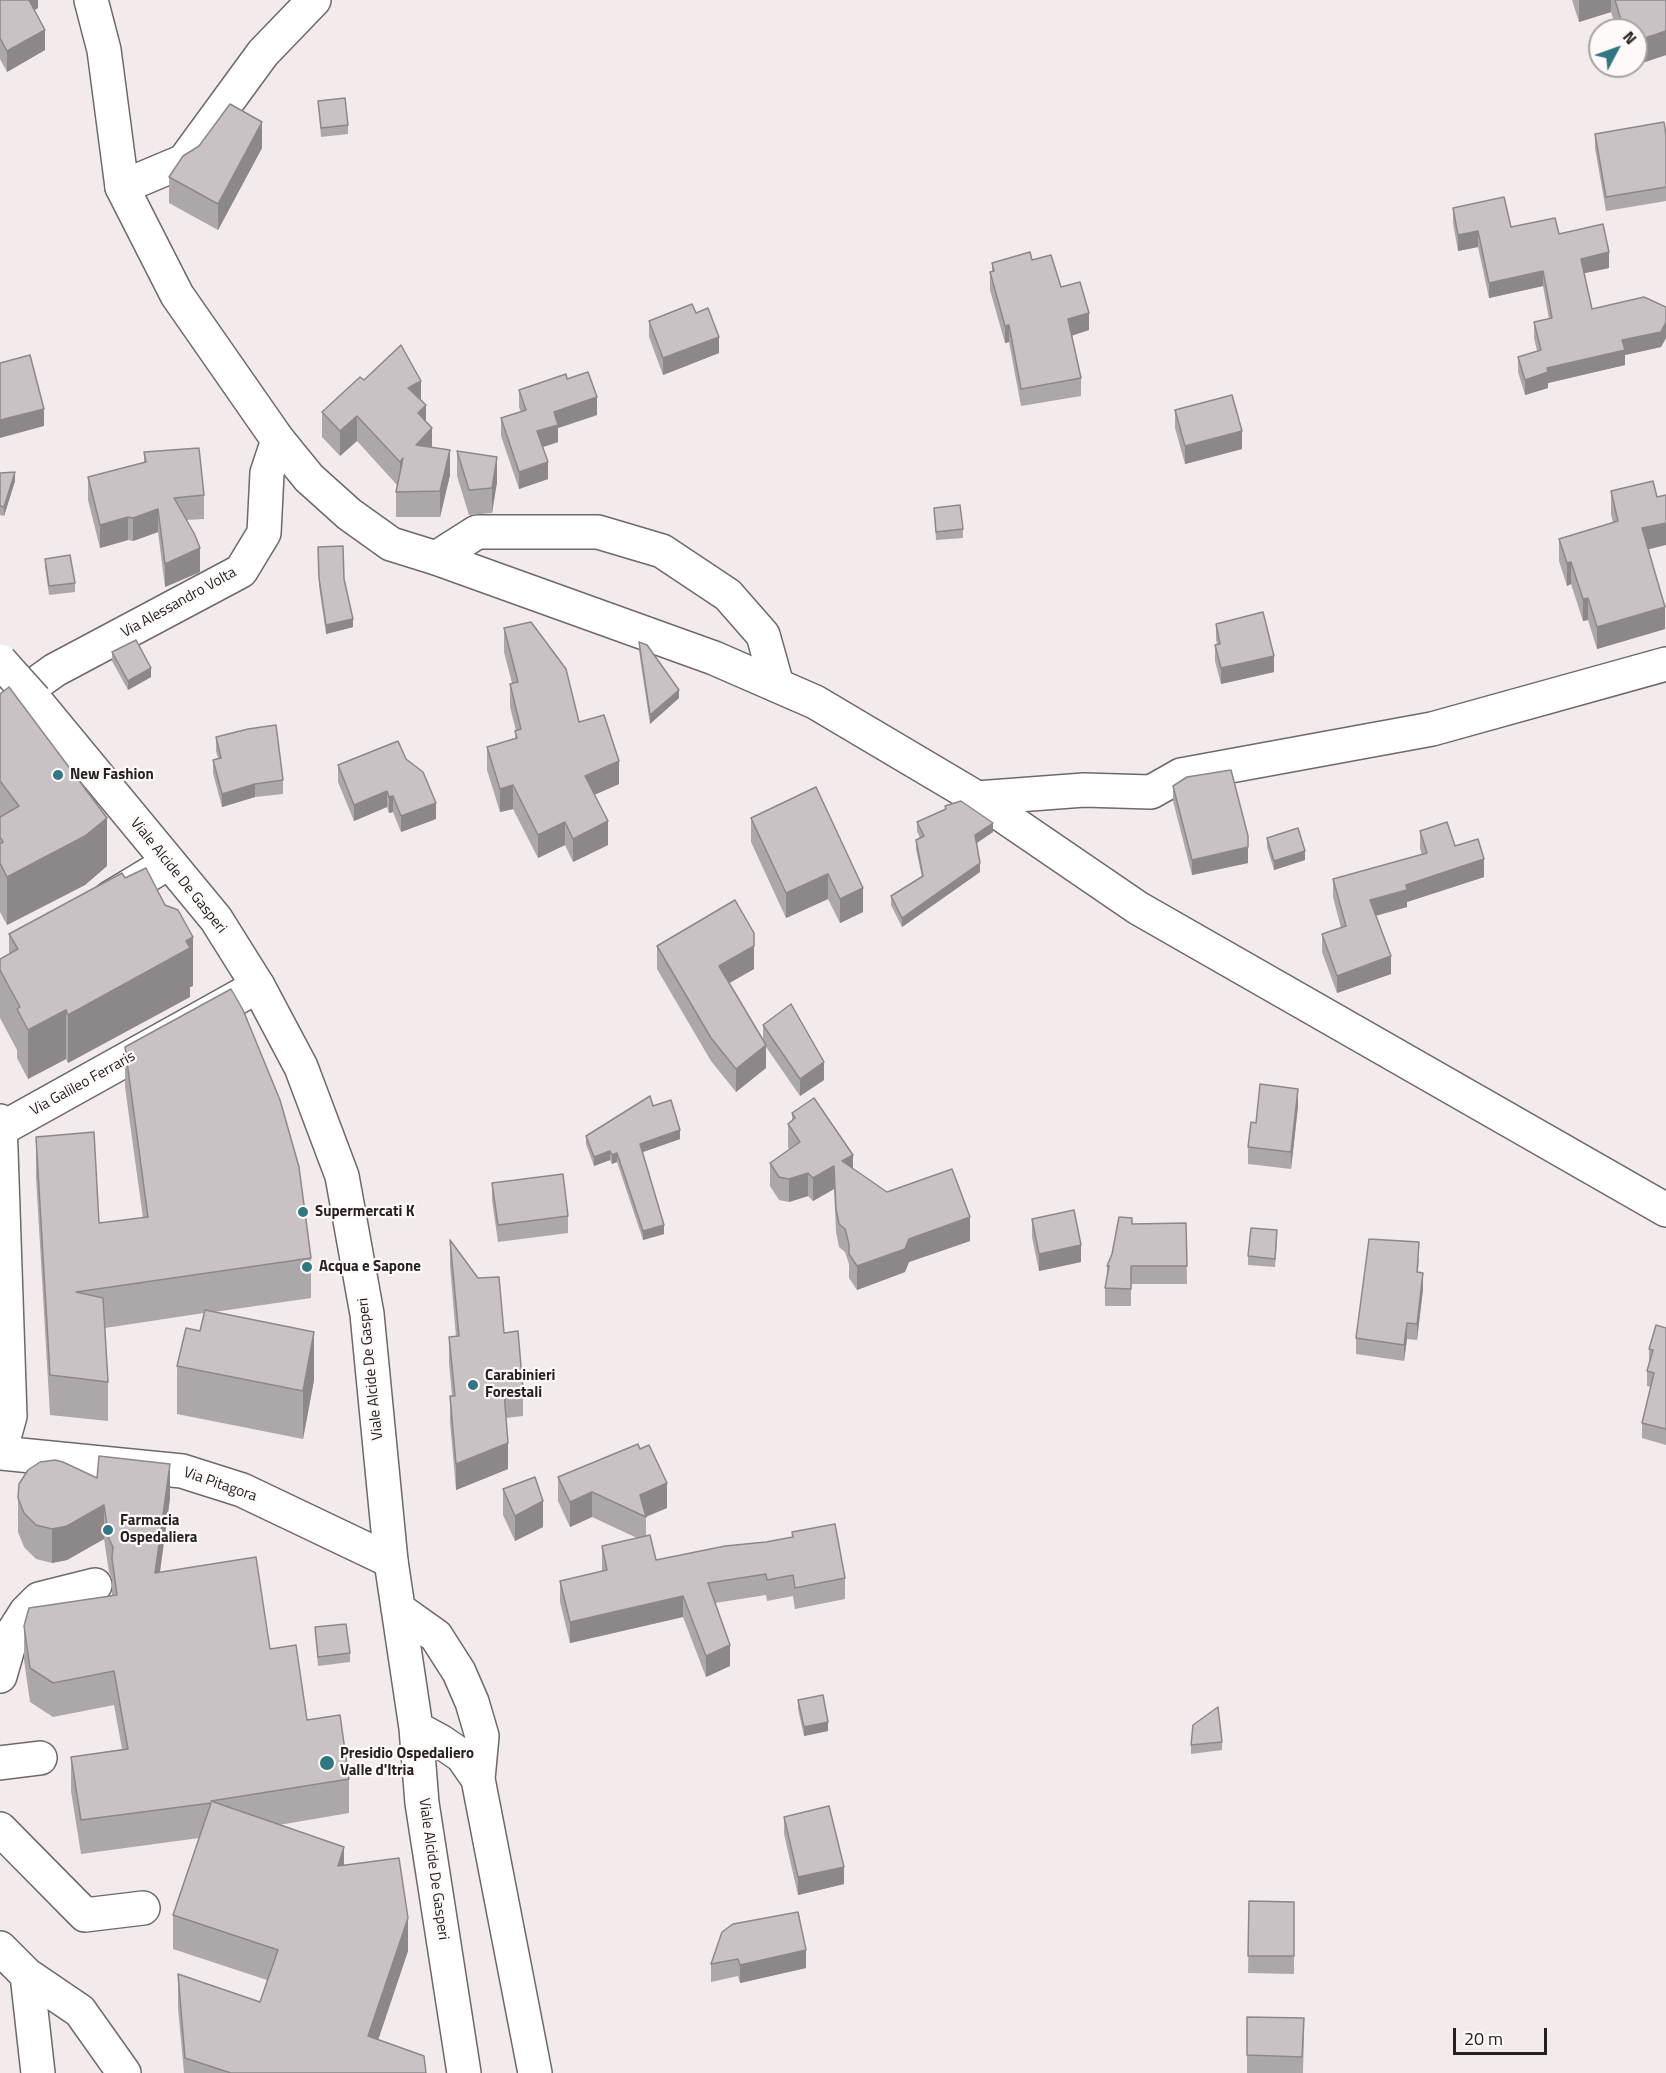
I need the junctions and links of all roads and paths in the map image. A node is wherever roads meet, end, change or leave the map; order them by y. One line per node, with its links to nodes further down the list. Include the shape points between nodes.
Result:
1 (90, 0): 3 (main road, via 104,50)
2 (314, 0): 3 (main road, via 263,53 184,161)
3 (122, 187): 4 (main road, via 177,296)
4 (278, 440): 5 (main road, via 309,478 349,514 391,544); 9 (main road, Via Alessandro Volta, via 267,473 264,533 241,571 55,670)
5 (436, 558): 8 (main road, via 714,658); 8 (main road, via 477,532 598,532 662,551 728,595 763,635)
6 (0, 661): 11 (main road, Viale Alcide De Gasperi, bridge)
7 (1666, 664): 10 (main road, via 1432,729 1181,775 1151,792 1084,790)
8 (777, 685): 10 (main road, via 815,702)
9 (0, 709)
10 (977, 798): 15 (main road, via 1138,908)
11 (168, 863): 12 (main road); 13 (main road, Viale Alcide De Gasperi, via 216,920)
12 (89, 910)
13 (258, 986): 14 (main road, Via Galileo Ferraris); 17 (main road, Viale Alcide De Gasperi, via 301,1067 342,1176 367,1314)
14 (1, 1125): 16 (main road, via 10,1416)
15 (1666, 1210)
16 (0, 1452): 17 (main road, Via Pitagora, via 182,1471 242,1490)
17 (391, 1561): 19 (main road, Viale Alcide De Gasperi)
18 (95, 1585): 20 (main road, via 39,1599 12,1634)
19 (399, 1609): 21 (main road, Viale Alcide De Gasperi); 24 (main road, via 436,1636 459,1672 482,1736)
20 (0, 1676)
21 (416, 1728): 24 (main road, via 462,1755); 31 (main road, Viale Alcide De Gasperi, via 422,1803)
22 (40, 1758): 23 (main road)
23 (0, 1763)
24 (478, 1779): 32 (main road)
25 (0, 1829): 26 (main road, via 85,1915)
26 (143, 1908)
27 (0, 1948): 28 (main road)
28 (27, 1975): 29 (main road); 30 (main road, via 80,2011)
29 (38, 2073)
30 (124, 2073)
31 (464, 2073)
32 (535, 2073)

